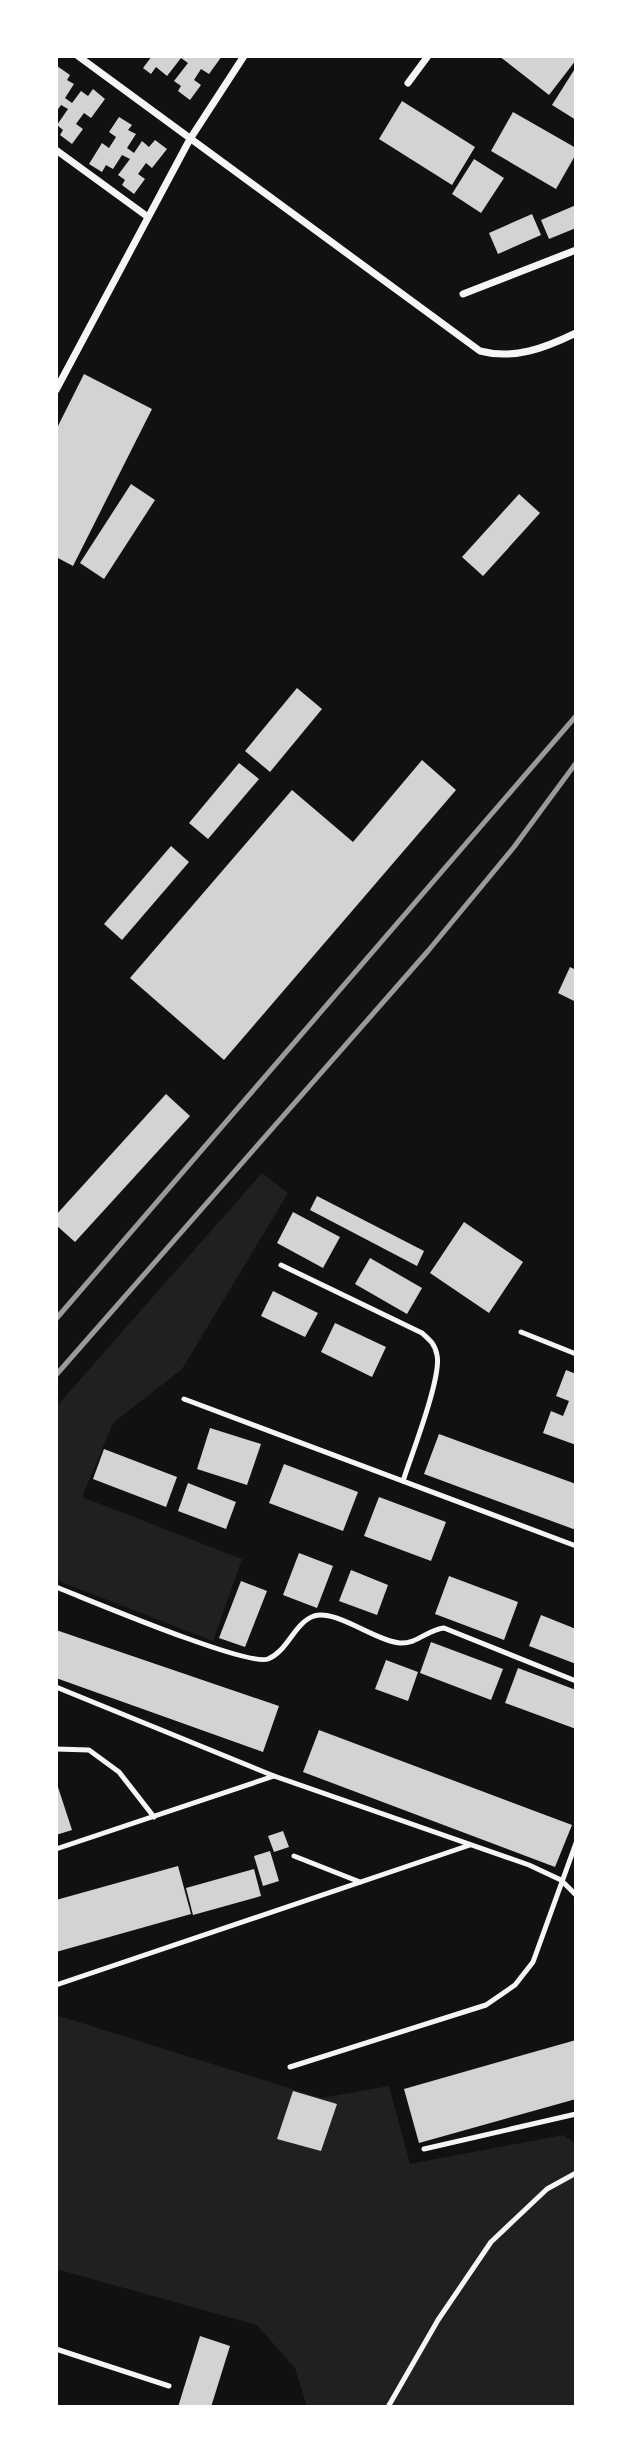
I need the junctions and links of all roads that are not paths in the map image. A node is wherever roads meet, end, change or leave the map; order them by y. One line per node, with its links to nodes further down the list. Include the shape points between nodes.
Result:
1 (78, 56): 5 (street)
2 (244, 56): 5 (street)
3 (428, 56): 4 (street)
4 (408, 83)
5 (190, 139): 7 (street); 10 (street, via 480,351 495,355 533,351)
6 (56, 150): 7 (street)
7 (148, 217): 11 (street)
8 (576, 250): 9 (street)
9 (463, 294)
10 (576, 333)
11 (56, 390)
12 (281, 1265): 16 (lane, via 434,1343 438,1357 434,1384)
13 (521, 1332): 14 (lane)
14 (576, 1354)
15 (184, 1399): 16 (lane)
16 (403, 1481): 17 (lane)
17 (576, 1546)
18 (56, 1587): 19 (lane, via 194,1642 253,1659 265,1661 302,1624 327,1615 380,1639 403,1643 444,1628)
19 (576, 1681)
20 (56, 1688): 22 (lane)
21 (56, 1749): 23 (lane, via 89,1750 119,1772)
22 (274, 1776): 23 (lane); 25 (lane)
23 (154, 1817): 26 (lane)
24 (576, 1843): 28 (lane)
25 (470, 1845): 28 (lane); 29 (lane)
26 (56, 1849)
27 (294, 1856): 29 (lane)
28 (561, 1880): 30 (lane); 32 (lane, via 533,1962 515,1985 486,2005)
29 (360, 1882): 31 (lane)
30 (576, 1895)
31 (56, 1985)
32 (290, 2067)
33 (576, 2114): 34 (lane)
34 (424, 2149)
35 (576, 2173): 38 (lane, via 547,2189 491,2242 438,2320)
36 (56, 2349): 37 (lane)
37 (169, 2386)
38 (388, 2407)

